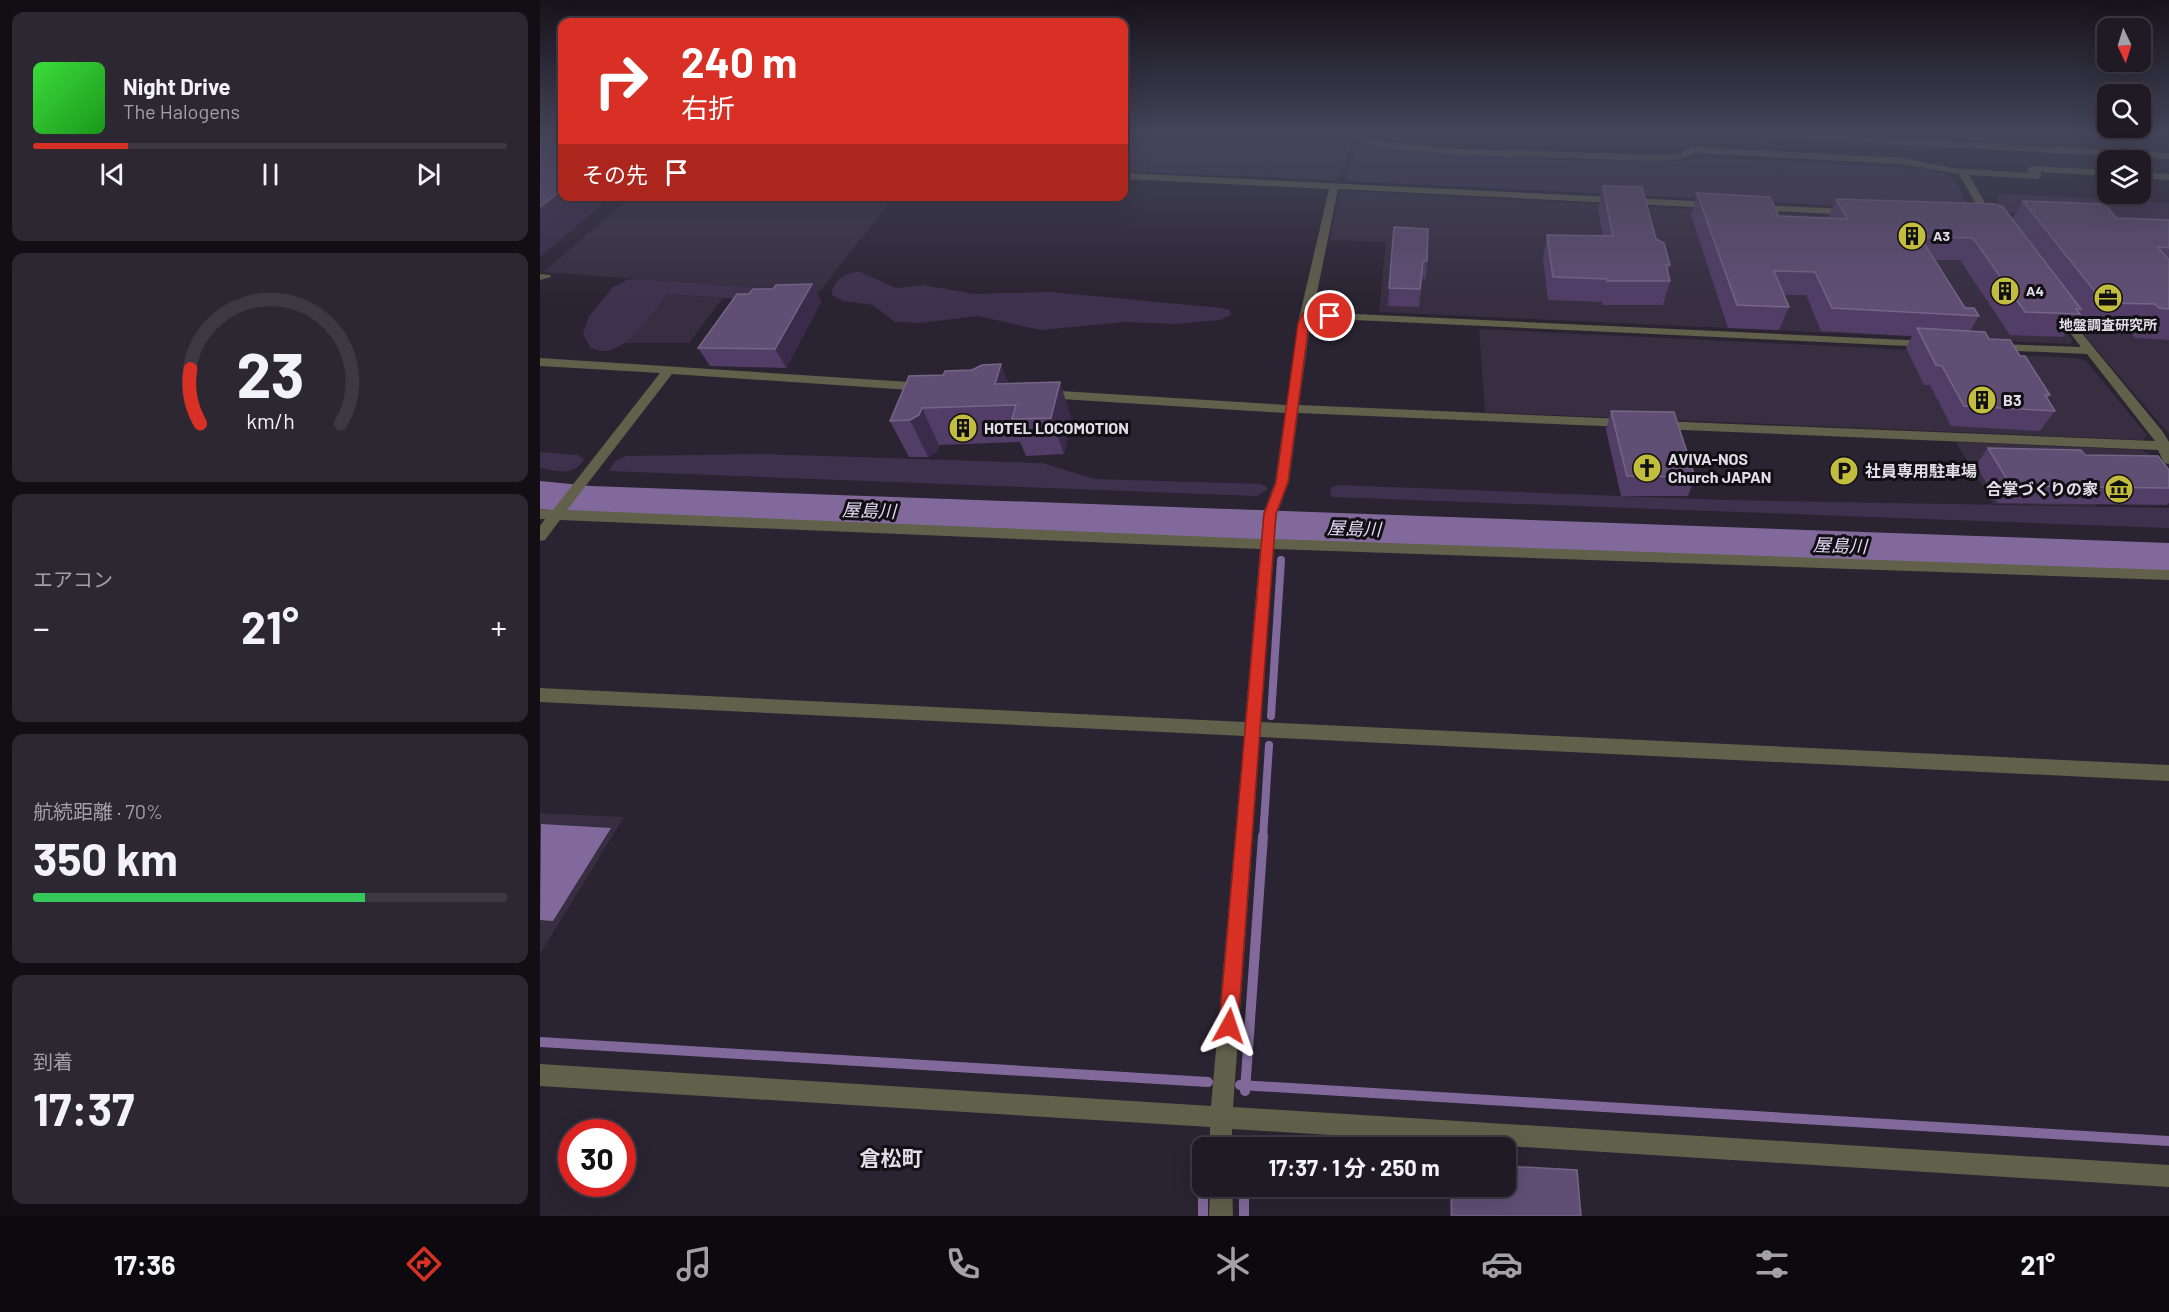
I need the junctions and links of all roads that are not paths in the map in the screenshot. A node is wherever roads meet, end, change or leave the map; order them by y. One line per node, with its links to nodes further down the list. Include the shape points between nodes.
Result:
1 (1333, 190): 9 (street)
2 (1408, 190): 4 (street)
3 (1973, 190): 7 (street)
4 (1730, 206)
5 (1742, 207): 6 (street)
6 (1860, 213)
7 (2001, 234)
8 (2048, 297): 12 (street)
9 (1307, 315): 10 (street); 17 (street)
10 (1946, 345)
11 (1982, 346): 12 (street)
12 (2088, 351): 18 (street)
13 (540, 363): 14 (street)
14 (668, 371): 15 (street); 20 (street)
15 (939, 388)
16 (1033, 393): 17 (street)
17 (1292, 409): 18 (street); 22 (street, via 1282,482 1270,514)
18 (2166, 446): 19 (street)
19 (2169, 459)
20 (552, 514): 21 (street); 22 (street)
21 (540, 536)
22 (1268, 540): 23 (street); 25 (street)
23 (2169, 575)
24 (540, 695): 25 (street)
25 (1253, 729): 26 (street); 28 (street)
26 (2169, 773)
27 (540, 1075): 28 (street)
28 (1221, 1117): 29 (street); 30 (street)
29 (1221, 1137)
30 (2169, 1176)
31 (1221, 1197): 32 (street)
32 (1221, 1216)

